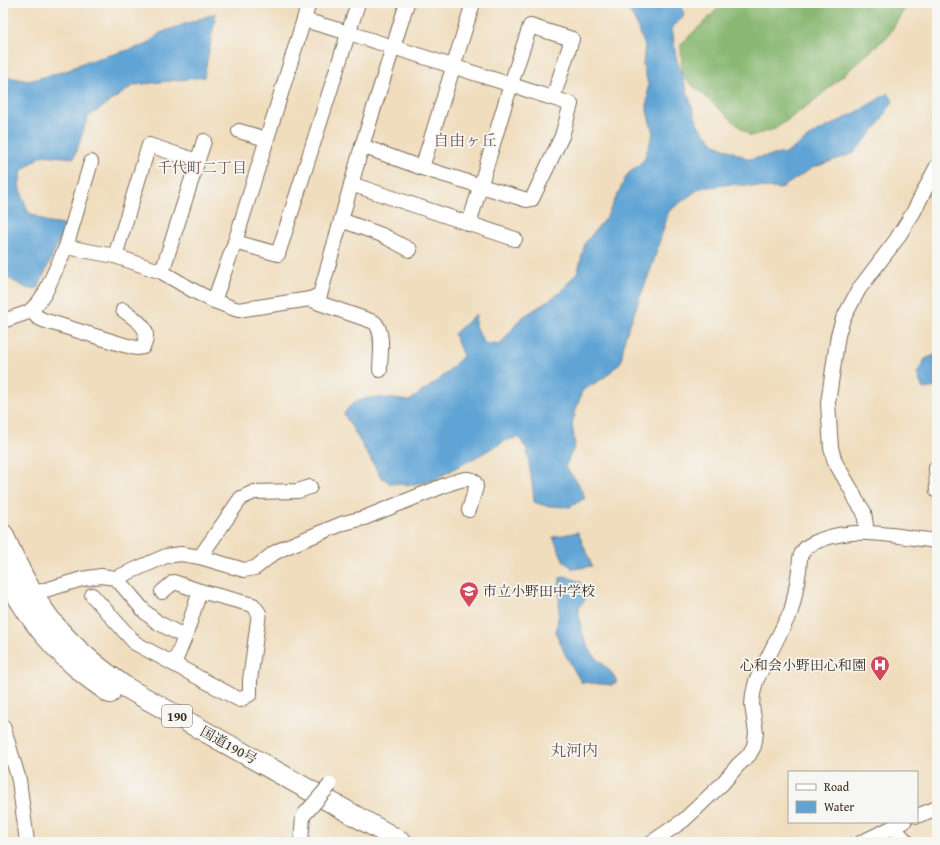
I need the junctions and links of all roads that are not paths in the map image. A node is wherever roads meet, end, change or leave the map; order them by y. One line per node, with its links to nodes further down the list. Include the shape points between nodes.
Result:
1 (309, 3): 5 (street)
2 (358, 3): 6 (street)
3 (407, 3): 7 (street)
4 (473, 3): 8 (street)
5 (304, 20): 6 (street); 12 (street)
6 (349, 33): 7 (street); 24 (street, via 278,254)
7 (394, 47): 8 (street); 14 (street)
8 (453, 65): 9 (street); 18 (street)
9 (511, 84): 10 (street); 10 (street, via 530,26 572,39); 20 (street)
10 (553, 98): 20 (street, via 571,104 562,136 532,198 527,200)
11 (239, 131): 12 (street)
12 (266, 139): 24 (street)
13 (204, 141): 15 (street)
14 (362, 146): 18 (street); 19 (street)
15 (197, 161): 27 (street, via 149,145); 28 (street)
16 (91, 162): 25 (street)
17 (937, 166): 39 (street, via 896,240 859,289 843,319 838,335 828,402 831,448 835,462 864,512)
18 (422, 168): 20 (street)
19 (351, 184): 21 (street); 22 (street)
20 (481, 185): 22 (street)
21 (341, 220): 26 (street, via 382,235); 29 (street, via 320,295)
22 (469, 224): 23 (street)
23 (515, 239)
24 (235, 242): 30 (street)
25 (66, 247): 27 (street); 31 (street, via 45,293)
26 (410, 250)
27 (115, 256): 28 (street)
28 (162, 272): 30 (street)
29 (310, 299): 30 (street, via 238,310); 34 (street, via 378,325 381,333)
30 (214, 301)
31 (32, 310): 32 (street, via 37,317 44,320 124,345 143,347 146,337 144,328); 33 (street)
32 (123, 310)
33 (3, 321)
34 (380, 370)
35 (937, 468): 37 (street)
36 (310, 487): 42 (street, via 298,491 254,492 241,498)
37 (937, 491)
38 (469, 510): 42 (street, via 476,484 470,479 463,479 286,547 255,568 244,570)
39 (867, 532): 41 (street); 60 (street, via 831,536 805,547 800,556 791,612 756,681 752,705 756,733 754,746 722,784 684,820)
40 (3, 534): 48 (highway, 国道190号 / 190)
41 (937, 542)
42 (200, 557): 44 (street, via 181,554 166,556)
43 (5, 578): 48 (highway, 国道190号 / 190)
44 (116, 578): 48 (street, via 101,576 82,579); 49 (street, via 145,612 157,622)
45 (200, 591): 46 (street, via 174,582); 49 (street); 50 (street, via 253,605 259,613 250,694 240,700)
46 (162, 592)
47 (92, 595): 50 (street, via 135,643)
48 (27, 598): 58 (highway, 国道190号 / 190, via 31,618 61,653 111,694); 59 (highway, 国道190号 / 190, via 73,644 127,688)
49 (185, 637): 50 (street)
50 (174, 664)
51 (3, 726): 56 (street, via 20,780)
52 (330, 785): 57 (street, bridge, via 303,816)
53 (937, 808): 54 (street)
54 (918, 816)
55 (898, 825): 61 (street); 62 (street)
56 (27, 842)
57 (300, 842)
58 (378, 842)
59 (402, 842)
60 (652, 842)
61 (862, 842)
62 (907, 842)

